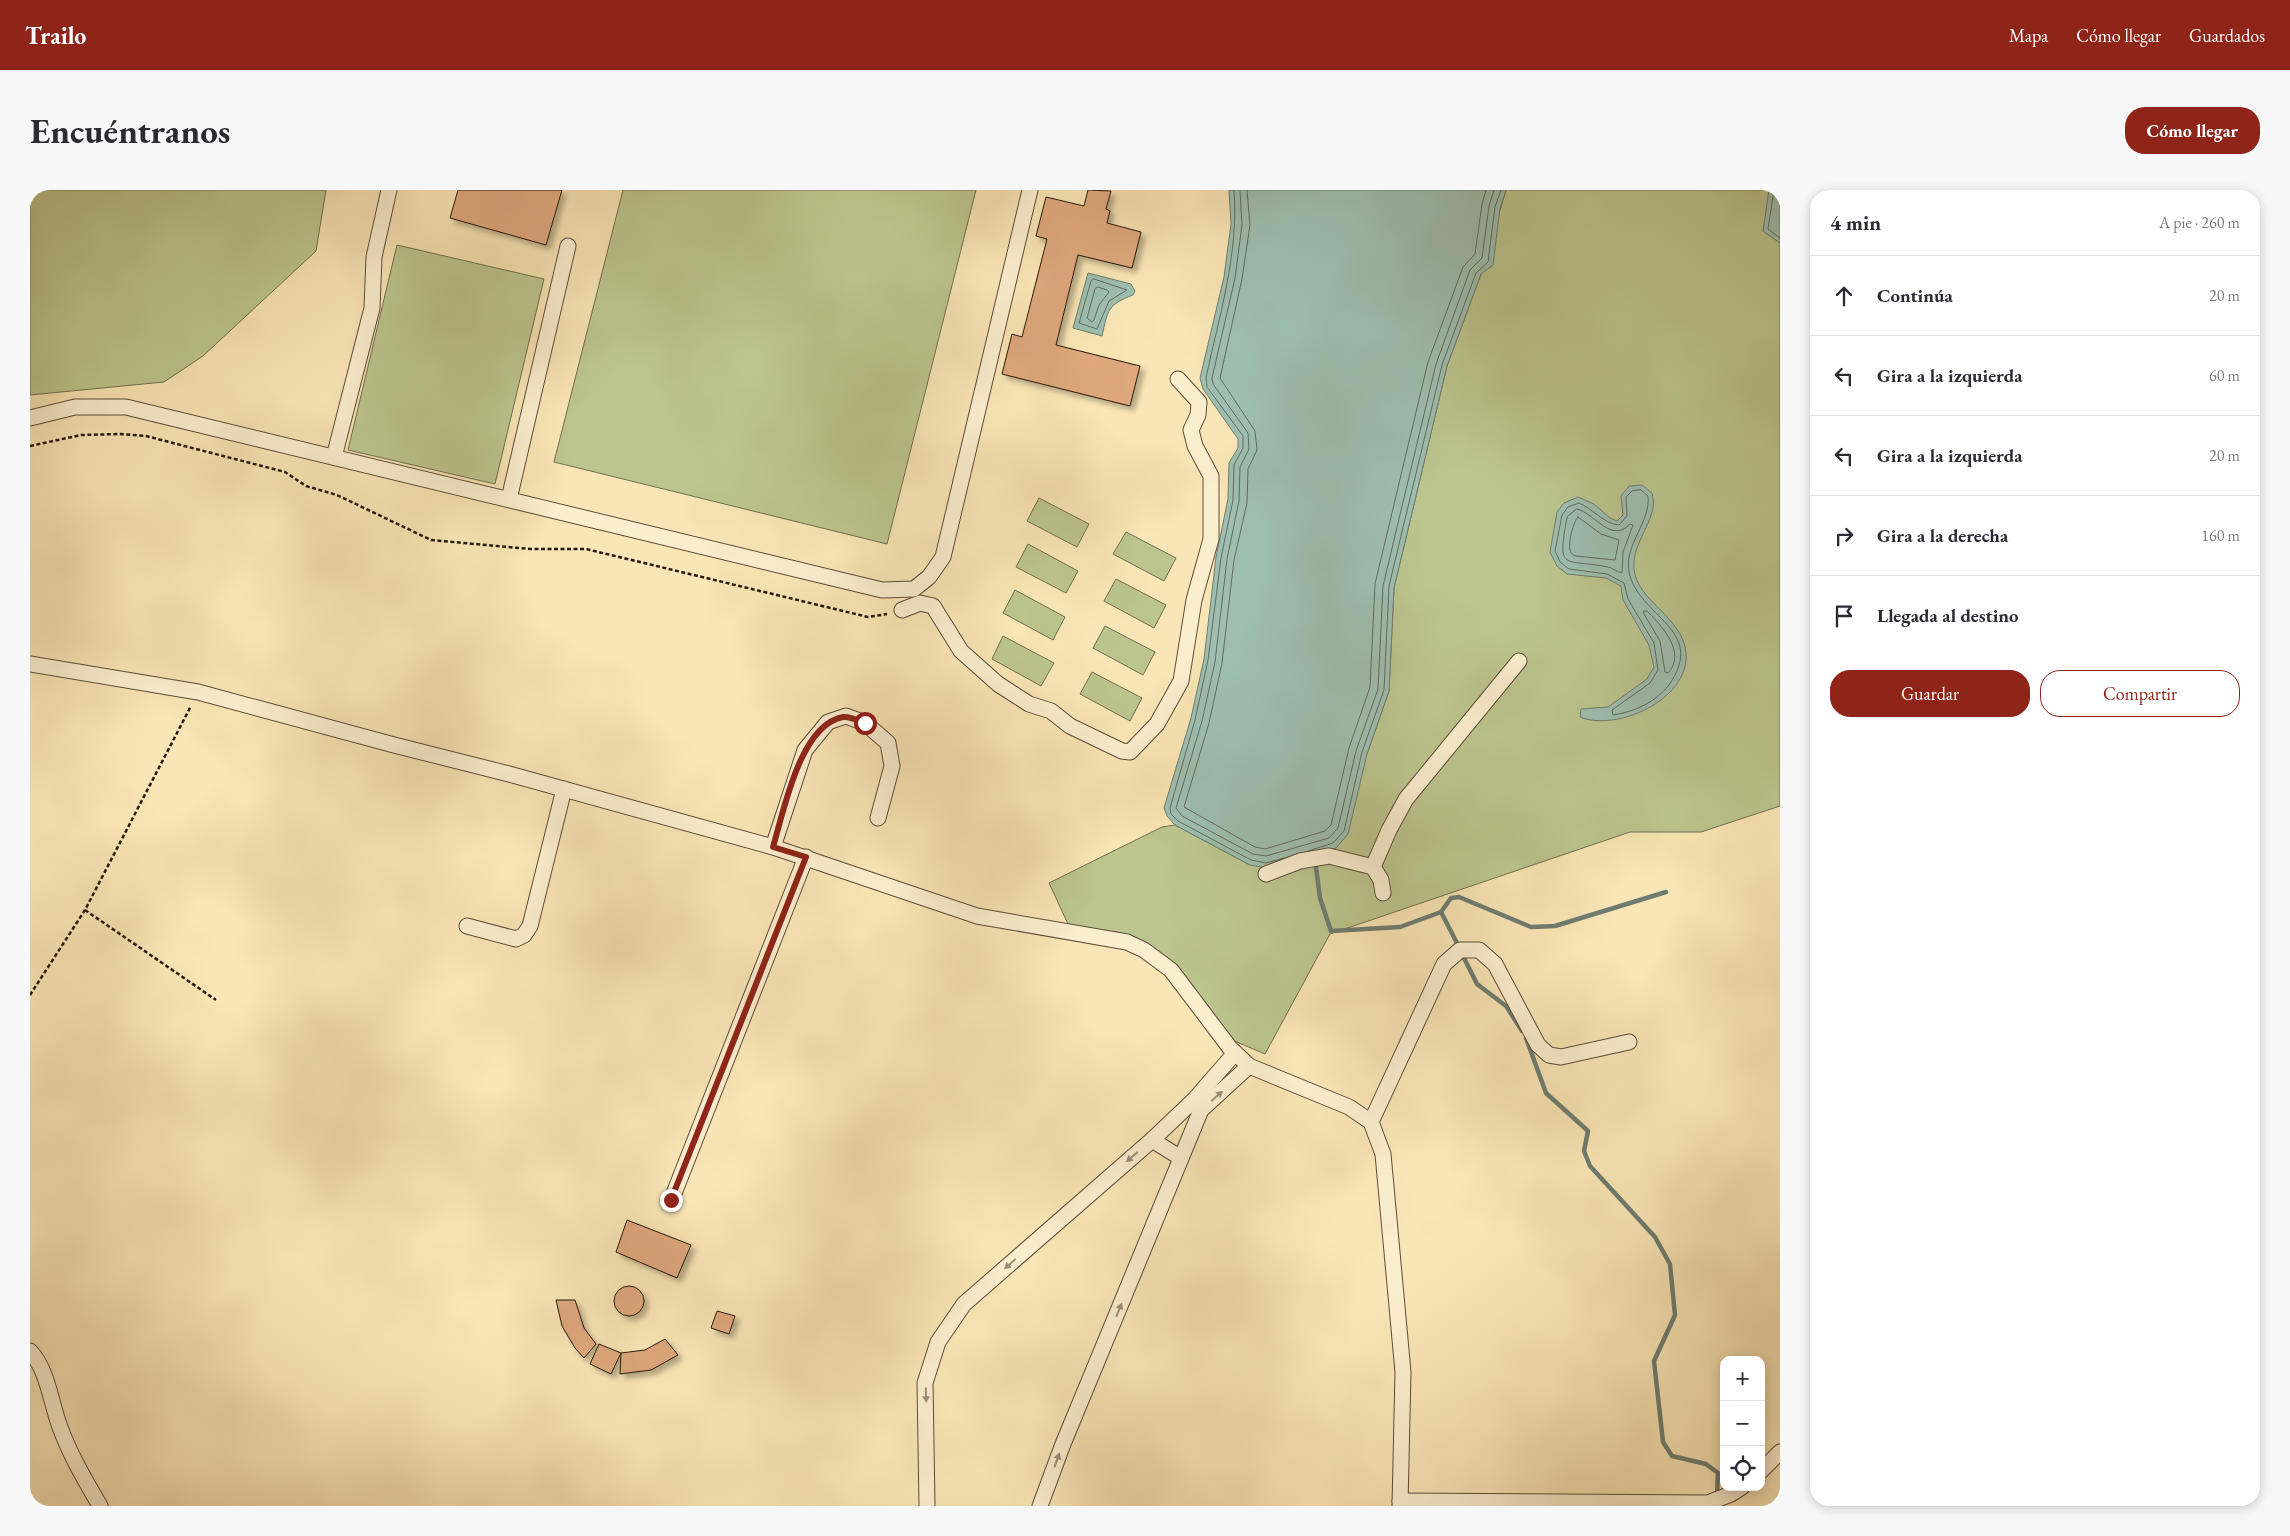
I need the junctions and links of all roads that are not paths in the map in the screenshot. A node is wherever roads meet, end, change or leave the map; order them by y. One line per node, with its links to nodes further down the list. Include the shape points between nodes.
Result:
1 (390, 190): 6 (street, via 374,257 372,308)
2 (1030, 190): 7 (street, via 943,557 929,577 914,589 882,590)
3 (568, 246): 7 (street)
4 (1178, 379): 8 (street, via 1199,402 1198,415 1191,430 1195,446 1211,476 1212,539 1194,600 1181,681 1157,724 1130,752 1070,726 1051,711 1029,704 998,684 961,651 933,606 920,603)
5 (30, 418): 6 (street, via 75,407 126,407)
6 (334, 457): 7 (street)
7 (509, 499)
8 (902, 610)
9 (1519, 662): 15 (street, via 1406,799)
10 (30, 664): 11 (street, via 198,692)
11 (564, 789): 13 (street); 18 (street, via 530,926 524,935 516,939)
12 (878, 818): 13 (street, via 892,766 888,743 865,723 846,716 828,722 804,750)
13 (773, 847): 14 (street)
14 (806, 857): 20 (street, via 977,916 1127,942 1171,970); 26 (street)
15 (1374, 867): 16 (street, via 1329,856 1300,860); 17 (street)
16 (1266, 874)
17 (1383, 893)
18 (467, 926)
19 (1629, 1042): 23 (street, via 1562,1057 1548,1055 1538,1045 1494,964 1479,950 1460,950 1444,964)
20 (1235, 1054): 21 (street); 22 (street)
21 (1249, 1066): 22 (street, one-way to 21); 23 (street, via 1349,1108)
22 (1197, 1105): 24 (street); 25 (street)
23 (1371, 1122): 31 (street, via 1383,1154 1404,1372)
24 (1152, 1140): 25 (street); 33 (street, one-way to 33, via 964,1304 938,1342 925,1383)
25 (1181, 1158): 34 (street, one-way to 25)
26 (671, 1200)
27 (30, 1352): 32 (street, via 40,1366 74,1460)
28 (1780, 1452): 29 (street)
29 (1765, 1467)
30 (1734, 1491): 31 (street, via 1714,1501)
31 (1400, 1504)
32 (100, 1506)
33 (927, 1506)
34 (1040, 1506)

